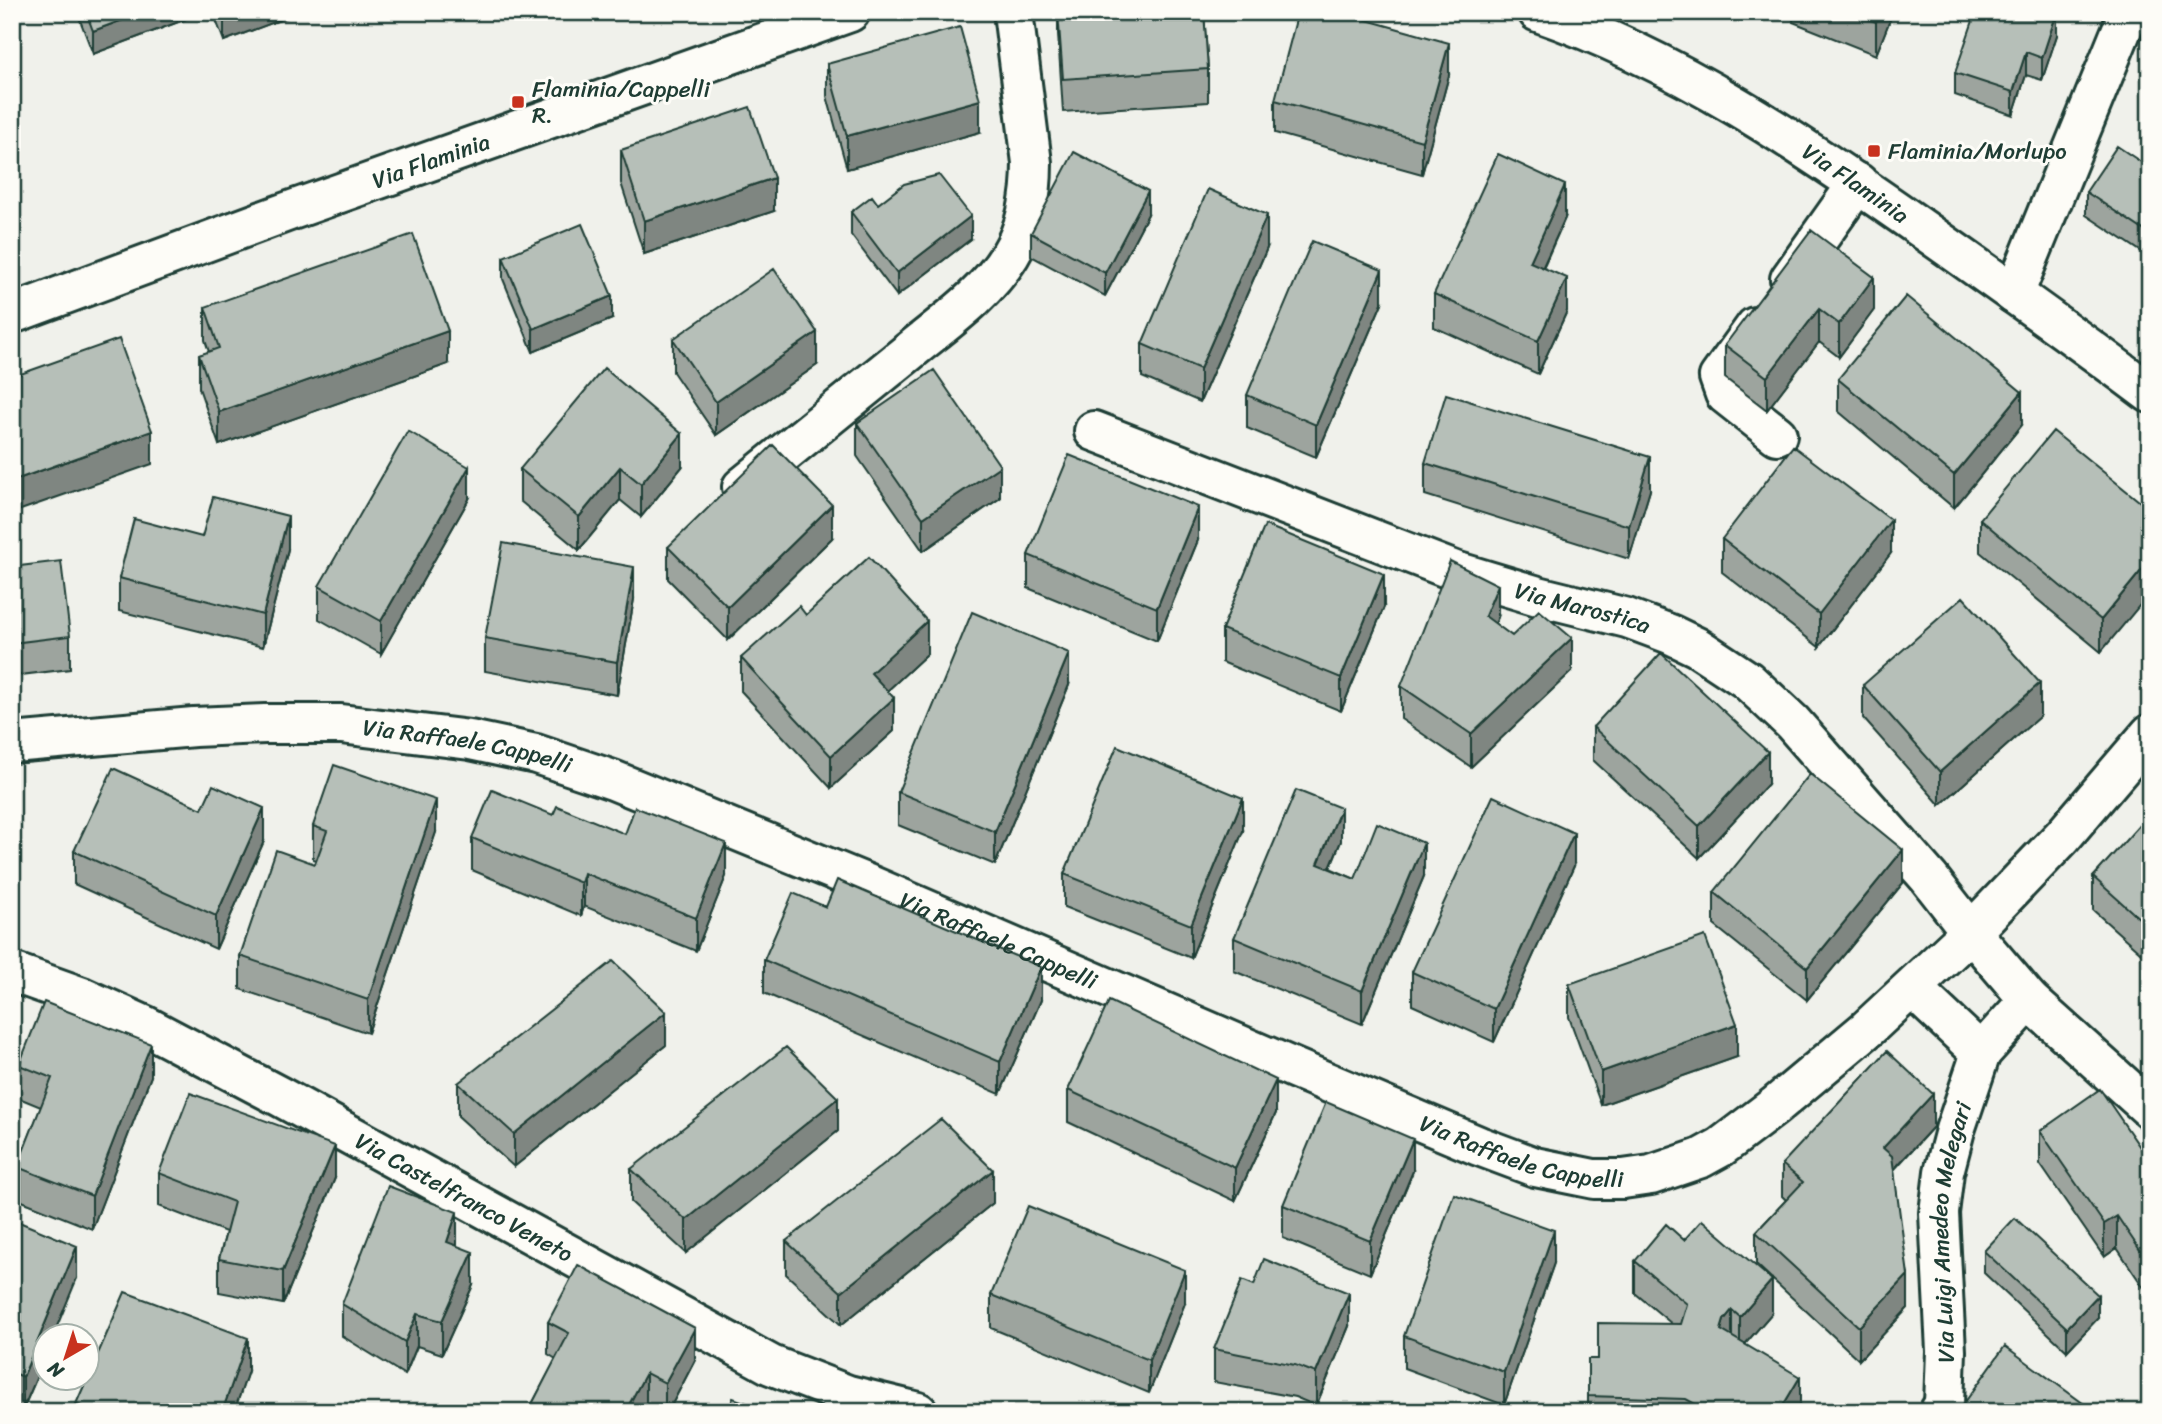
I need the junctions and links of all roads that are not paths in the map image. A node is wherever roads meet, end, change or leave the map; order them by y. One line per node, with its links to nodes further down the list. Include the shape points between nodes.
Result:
1 (850, 12): 7 (street, Via Flaminia)
2 (1013, 12): 11 (street, via 1032,186 1028,211 1009,257 962,308)
3 (1538, 12): 5 (street, Via Flaminia, via 1712,90)
4 (2129, 12): 6 (street)
5 (1858, 183): 6 (street, Via Flaminia); 10 (street, via 1719,377 1725,394)
6 (2014, 294): 8 (street, Via Flaminia)
7 (12, 314)
8 (2150, 393)
9 (1094, 431): 14 (street, Via Marostica, via 1455,571 1627,618 1697,648 1747,680 1792,722 1929,878)
10 (1777, 435)
11 (713, 510)
12 (2150, 734): 14 (street, via 2063,836)
13 (12, 743): 16 (street, Via Raffaele Cappelli, via 194,727 341,724 470,740 536,754 613,780 870,885 1479,1146 1535,1167 1584,1178 1651,1175 1721,1147)
14 (1970, 932): 16 (street, Via Raffaele Cappelli); 17 (street, Via Marostica)
15 (12, 972): 21 (street, Via Castelfranco Veneto, via 144,1025 771,1365 848,1395)
16 (1912, 988): 18 (street)
17 (2029, 1000): 18 (street); 19 (street, Via Marostica)
18 (1981, 1053): 20 (street, Via Luigi Amedeo Melegari, via 1952,1141 1939,1213 1946,1351)
19 (2150, 1108)
20 (1942, 1408)
21 (918, 1412)

